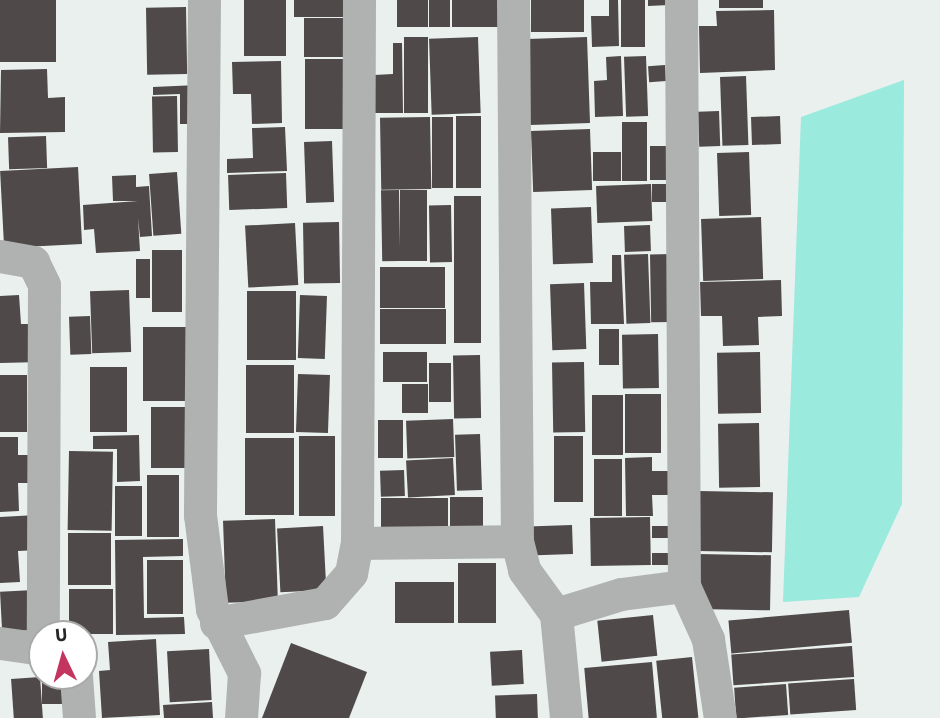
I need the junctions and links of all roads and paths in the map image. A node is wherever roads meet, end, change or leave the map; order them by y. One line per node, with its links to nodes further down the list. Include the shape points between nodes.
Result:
1 (204, 0): 11 (street, via 200,515)
2 (359, 0): 7 (street)
3 (513, 0): 6 (street)
4 (681, 0): 8 (street)
5 (0, 256): 10 (street, via 33,262 44,285)
6 (517, 541): 7 (street); 9 (street, via 524,570)
7 (357, 543): 11 (street, via 351,573 326,603)
8 (684, 586): 9 (street, via 621,594); 18 (street, via 708,639)
9 (556, 614): 17 (street)
10 (43, 620)
11 (216, 623): 16 (street, via 244,673)
12 (0, 643): 13 (street)
13 (28, 647)
14 (77, 690): 15 (street)
15 (79, 718)
16 (241, 718)
17 (566, 718)
18 (720, 718)

